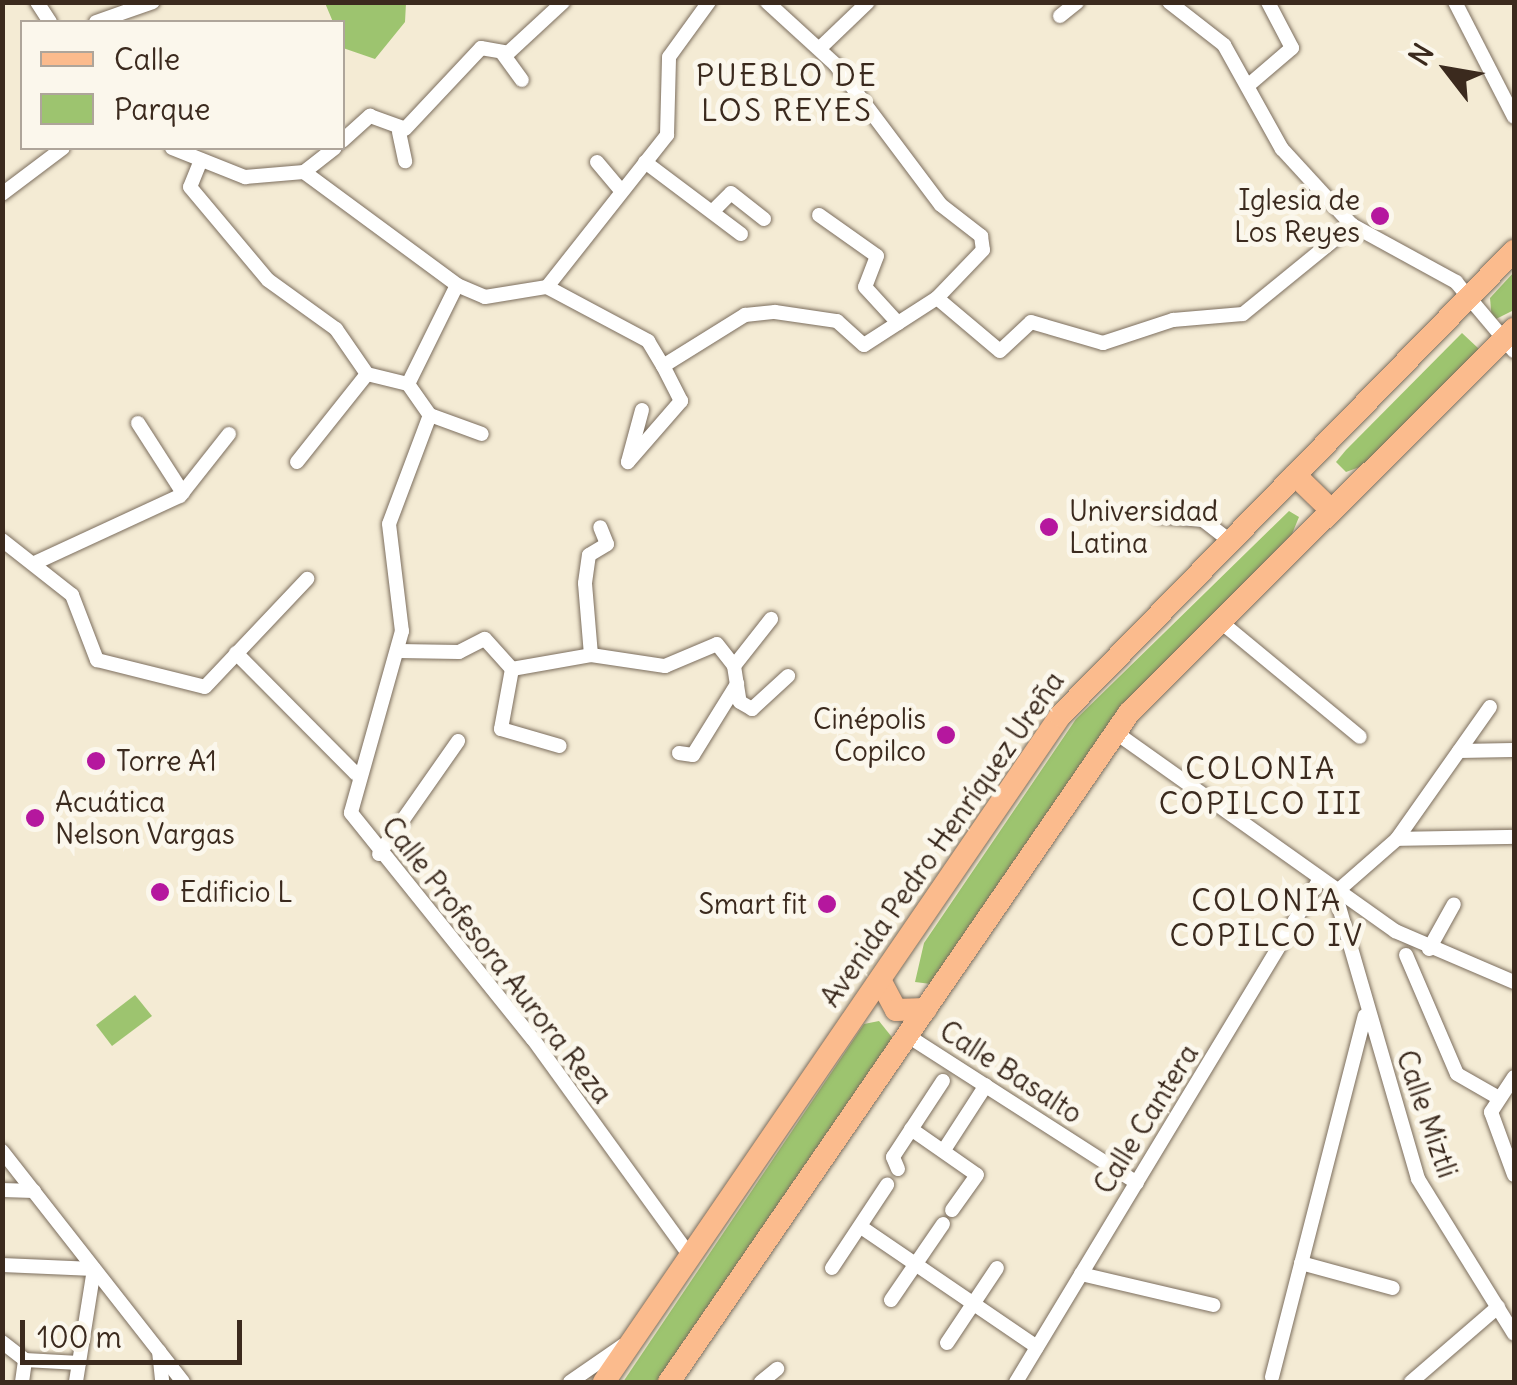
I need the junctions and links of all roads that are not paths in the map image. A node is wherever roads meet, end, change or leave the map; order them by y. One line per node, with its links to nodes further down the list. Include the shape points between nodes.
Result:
1 (153, 2): 11 (street)
2 (564, 2): 13 (street)
3 (709, 2): 25 (street, via 669,56 667,135)
4 (767, 2): 12 (street)
5 (868, 2): 12 (street)
6 (1076, 2): 10 (street)
7 (1168, 2): 15 (street, via 1224,45)
8 (1268, 2): 15 (street, via 1292,48)
9 (1454, 2): 16 (street)
10 (1060, 16)
11 (102, 20)
12 (820, 48): 37 (street, via 941,205 981,236 983,250)
13 (503, 54): 14 (street); 17 (street, via 481,48)
14 (522, 80)
15 (1251, 83): 32 (street, via 1282,149)
16 (1514, 117)
17 (399, 132): 18 (street, via 370,116); 23 (street)
18 (345, 138)
19 (61, 150): 28 (street)
20 (177, 150): 22 (street)
21 (332, 150): 26 (street)
22 (201, 160): 26 (street, via 245,177); 42 (street, via 190,187 276,288 336,328)
23 (405, 161)
24 (597, 162): 27 (street)
25 (645, 162): 27 (street); 29 (street)
26 (304, 172): 35 (street)
27 (620, 188): 36 (street)
28 (2, 194)
29 (716, 208): 31 (street, via 731,193); 33 (street)
30 (819, 215): 39 (street, via 877,256 864,286)
31 (764, 219)
32 (1352, 224): 37 (street, via 1244,314 1173,320 1103,343 1031,322 1000,351); 38 (street, via 1456,282)
33 (740, 234)
34 (1514, 251): 38 (main road, Avenida Pedro Henríquez Ureña)
35 (456, 284): 36 (street, via 484,297); 43 (street)
36 (547, 287): 41 (street, via 648,341)
37 (937, 298): 39 (street)
38 (1465, 302): 40 (street); 50 (main road, Avenida Pedro Henríquez Ureña)
39 (898, 323): 41 (street, via 864,344 806,311 746,315)
40 (1511, 340): 52 (main road)
41 (663, 366): 44 (street, via 681,402 628,462)
42 (367, 374): 43 (street); 49 (street)
43 (408, 384): 45 (street)
44 (642, 410)
45 (430, 415): 48 (street); 61 (street, Calle Profesora Aurora Reza, via 389,524)
46 (138, 423): 51 (street)
47 (228, 434): 51 (street)
48 (482, 434)
49 (297, 462)
50 (1295, 475): 52 (main road); 55 (main road, Avenida Pedro Henríquez Ureña)
51 (183, 493): 57 (street)
52 (1330, 509): 60 (main road)
53 (1158, 516): 55 (street, via 1203,520)
54 (600, 527): 63 (street, via 607,544 589,555 585,582)
55 (1228, 539): 85 (main road, Avenida Pedro Henríquez Ureña, via 1060,716)
56 (2, 540): 57 (street)
57 (37, 562): 62 (street, via 72,596 97,660 205,687)
58 (307, 579): 62 (street)
59 (771, 618): 64 (street)
60 (1221, 622): 69 (main road); 70 (street)
61 (399, 652): 65 (street, via 460,652 485,640); 76 (street, Calle Profesora Aurora Reza)
62 (236, 653): 76 (street)
63 (591, 654): 64 (street, via 665,666 707,642); 65 (street)
64 (734, 666): 67 (street)
65 (512, 669): 72 (street, via 501,730)
66 (788, 676): 67 (street, via 752,708 740,702)
67 (737, 684): 75 (street, via 693,756)
68 (1490, 707): 74 (street)
69 (1114, 732): 80 (street); 87 (main road)
70 (1360, 737)
71 (458, 742): 79 (street)
72 (560, 746)
73 (1513, 750): 74 (street)
74 (1459, 751): 78 (street)
75 (679, 754)
76 (356, 774): 79 (street, Calle Profesora Aurora Reza, via 350,814)
77 (1514, 837): 78 (street)
78 (1397, 839): 81 (street)
79 (379, 854): 107 (street, Calle Profesora Aurora Reza, via 533,1039)
80 (1318, 882): 81 (street); 100 (street, Calle Cantera)
81 (1335, 893): 83 (street); 88 (street, Calle Miztli)
82 (1454, 904): 83 (street)
83 (1429, 949): 86 (street)
84 (1406, 954): 94 (street, via 1457,1074)
85 (880, 980): 87 (main road, via 896,1010); 89 (main road, Avenida Pedro Henríquez Ureña)
86 (1514, 982)
87 (926, 1009): 90 (main road)
88 (1366, 1016): 108 (street); 119 (street, Calle Miztli, via 1418,1179)
89 (854, 1018): 90 (main road, via 884,1016); 107 (main road, Avenida Pedro Henríquez Ureña)
90 (908, 1036): 93 (street, Calle Basalto); 137 (main road)
91 (1514, 1077): 94 (street)
92 (943, 1081): 95 (street)
93 (986, 1085): 96 (street); 100 (street, Calle Basalto)
94 (1496, 1097): 99 (street, via 1492,1126)
95 (912, 1129): 96 (street); 98 (street, via 893,1157)
96 (944, 1150): 104 (street, via 977,1175)
97 (2, 1151): 103 (street)
98 (898, 1170)
99 (1514, 1174)
100 (1136, 1182): 114 (street, Calle Cantera)
101 (887, 1186): 106 (street)
102 (2, 1190): 103 (street)
103 (34, 1191): 113 (street)
104 (952, 1210)
105 (943, 1224): 110 (street)
106 (861, 1226): 110 (street); 111 (street)
107 (690, 1256): 121 (main road, Avenida Pedro Henríquez Ureña)
108 (1302, 1263): 115 (street); 130 (street)
109 (2, 1264): 113 (street)
110 (916, 1264): 116 (street); 117 (street)
111 (832, 1268)
112 (997, 1268): 117 (street)
113 (94, 1269): 125 (street); 127 (street)
114 (1081, 1274): 118 (street); 124 (street, Calle Cantera)
115 (1393, 1288)
116 (891, 1300)
117 (973, 1304): 123 (street); 124 (street)
118 (1213, 1305)
119 (1498, 1307): 120 (street, Calle Miztli); 140 (street)
120 (1514, 1334)
121 (635, 1338): 135 (street); 136 (main road, Avenida Pedro Henríquez Ureña)
122 (2, 1342): 126 (street)
123 (947, 1343)
124 (1037, 1348): 139 (street, Calle Cantera)
125 (159, 1351): 128 (street); 133 (street)
126 (25, 1360): 127 (street); 131 (street)
127 (79, 1364): 132 (street)
128 (170, 1367): 133 (street); 134 (street)
129 (777, 1369): 138 (street)
130 (1272, 1377)
131 (22, 1382)
132 (76, 1382)
133 (160, 1382)
134 (183, 1382)
135 (570, 1382)
136 (604, 1382)
137 (669, 1382)
138 (761, 1382)
139 (1016, 1382)
140 (1411, 1382)

